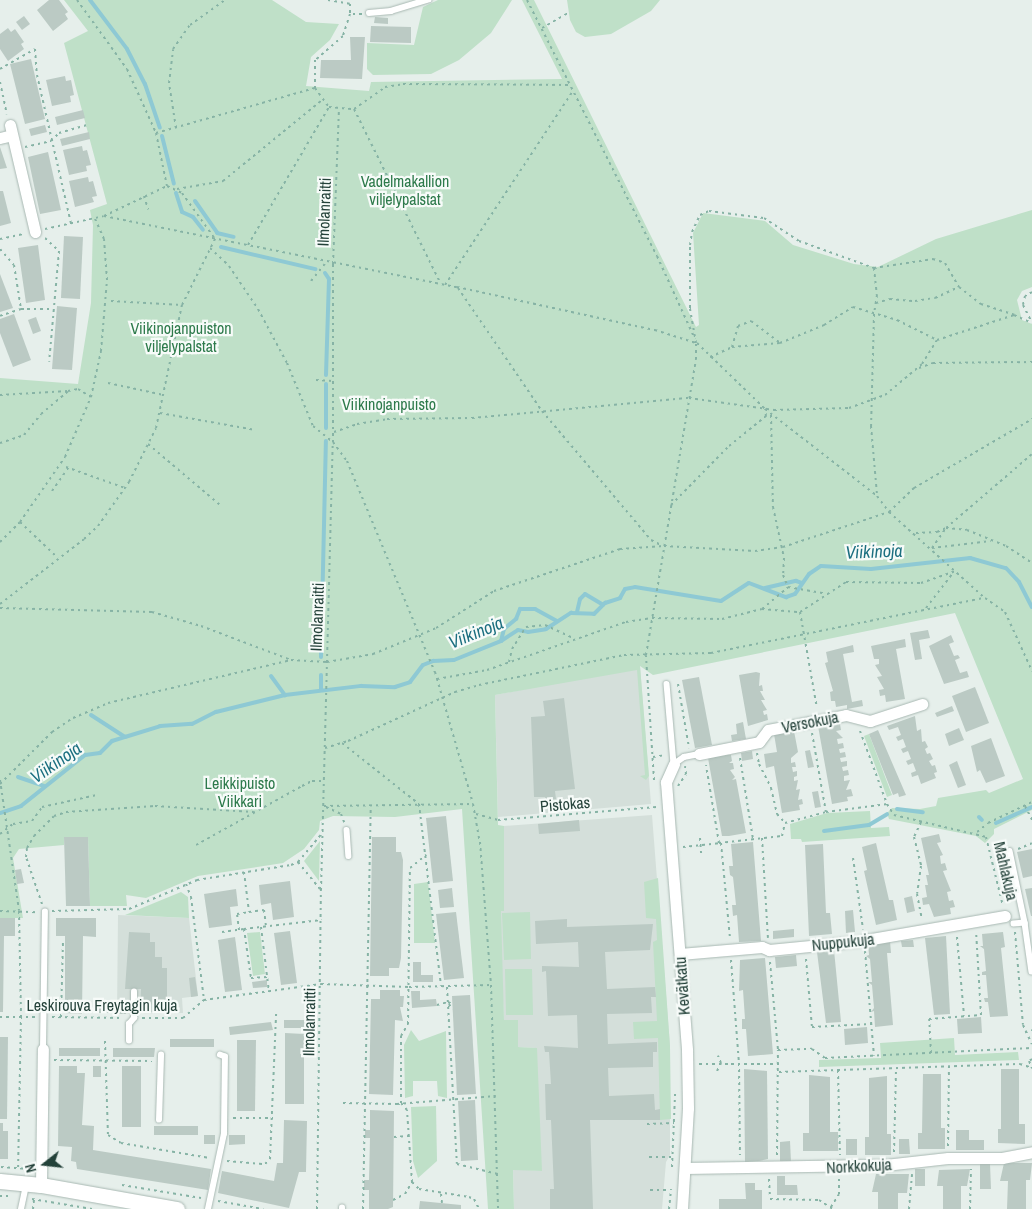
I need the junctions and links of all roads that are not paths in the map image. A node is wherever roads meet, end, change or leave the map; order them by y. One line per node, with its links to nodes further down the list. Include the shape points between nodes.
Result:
1 (428, 0): 2 (lane, via 391,11)
2 (369, 13)
3 (0, 138): 4 (street, via 11,130)
4 (35, 232)
5 (667, 684): 8 (lane)
6 (922, 704): 7 (street, Versokuja, via 870,721 846,715 768,730 756,743)
7 (698, 754): 8 (lane, Versokuja)
8 (674, 764): 16 (street, Kevätkatu, via 666,782)
9 (347, 830): 11 (lane)
10 (1010, 851): 14 (lane)
11 (348, 856)
12 (44, 912): 20 (lane)
13 (1005, 916): 16 (street, Nuppukuja, via 864,940 769,950 762,947)
14 (1026, 923): 15 (lane); 17 (lane)
15 (1014, 924)
16 (680, 954): 25 (street, Kevätkatu, via 687,1050)
17 (1032, 972)
18 (134, 992): 19 (lane, via 134,1018 129,1024)
19 (128, 1041)
20 (43, 1055): 27 (street)
21 (220, 1055): 30 (lane, via 225,1057 224,1118)
22 (160, 1058): 23 (lane)
23 (159, 1120)
24 (1032, 1152): 25 (street, Norkkokuja, via 1002,1158 948,1158 894,1164)
25 (685, 1168): 31 (street, Kevätkatu)
26 (0, 1181): 27 (street)
27 (31, 1184): 28 (lane); 29 (street)
28 (21, 1209)
29 (177, 1209)
30 (208, 1209)
31 (682, 1209)

